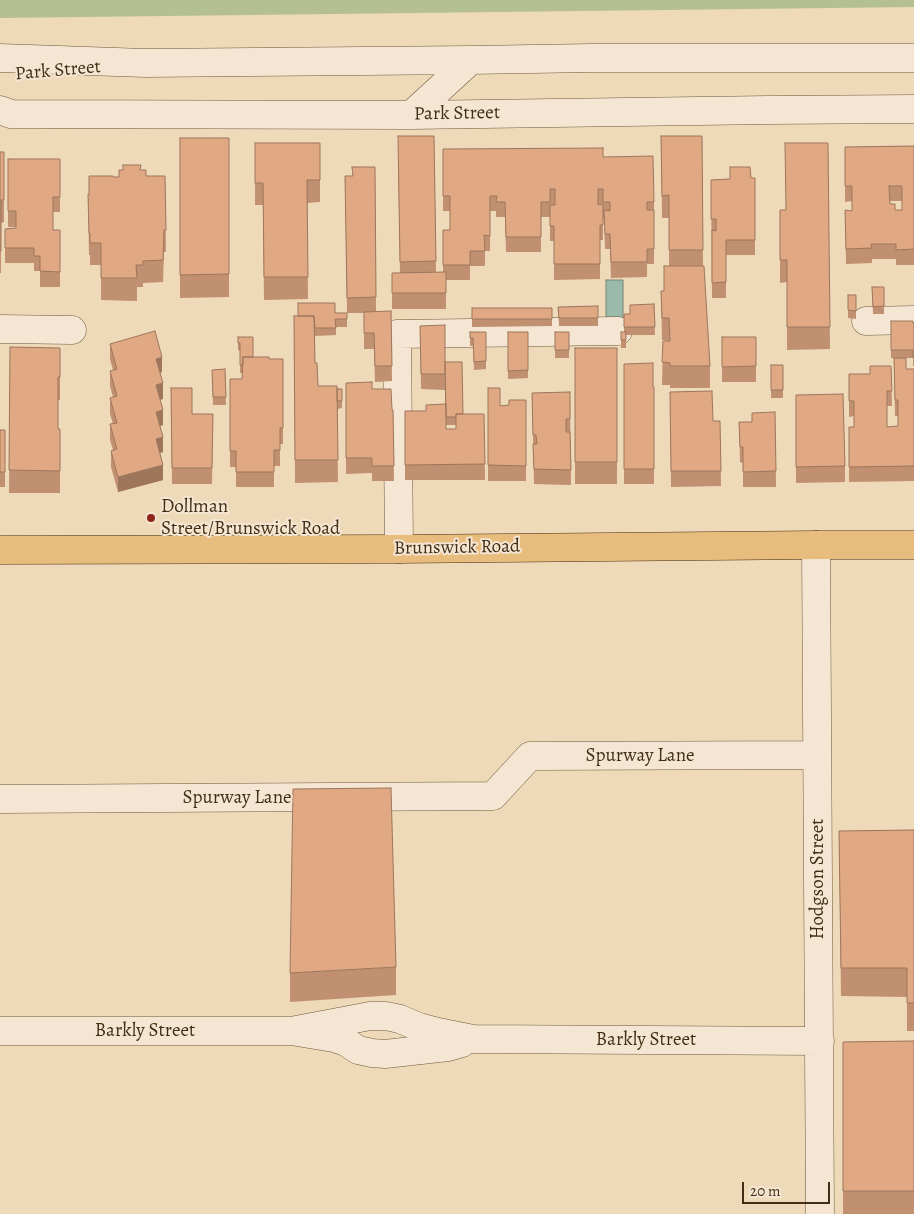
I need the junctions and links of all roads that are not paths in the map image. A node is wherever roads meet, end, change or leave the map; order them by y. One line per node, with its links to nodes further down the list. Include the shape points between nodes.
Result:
1 (0, 58): 4 (street, Park Street)
2 (914, 58): 3 (street, Park Street)
3 (471, 60): 4 (street, Park Street); 8 (street)
4 (145, 63): 5 (street, Park Street)
5 (0, 76)
6 (914, 109): 8 (street, Park Street)
7 (0, 110): 8 (street, Park Street, via 11,114)
8 (411, 115)
9 (914, 320): 10 (street)
10 (866, 321)
11 (0, 330): 12 (street)
12 (72, 330)
13 (618, 331): 16 (street, via 397,334)
14 (816, 545): 15 (main road, Brunswick Road); 16 (main road, Brunswick Road); 18 (street, Hodgson Street)
15 (914, 545)
16 (399, 548): 17 (main road, Brunswick Road)
17 (0, 550)
18 (817, 755): 19 (street, Spurway Lane, via 530,756 493,796); 23 (street, Hodgson Street)
19 (0, 800)
20 (291, 1031): 21 (street, Barkly Street); 22 (street, Barkly Street, via 386,1016); 22 (street, Barkly Street, via 334,1038 358,1050 384,1054 448,1047)
21 (0, 1032)
22 (473, 1039): 23 (street, Barkly Street)
23 (820, 1040): 24 (street, Hodgson Street)
24 (820, 1214)

